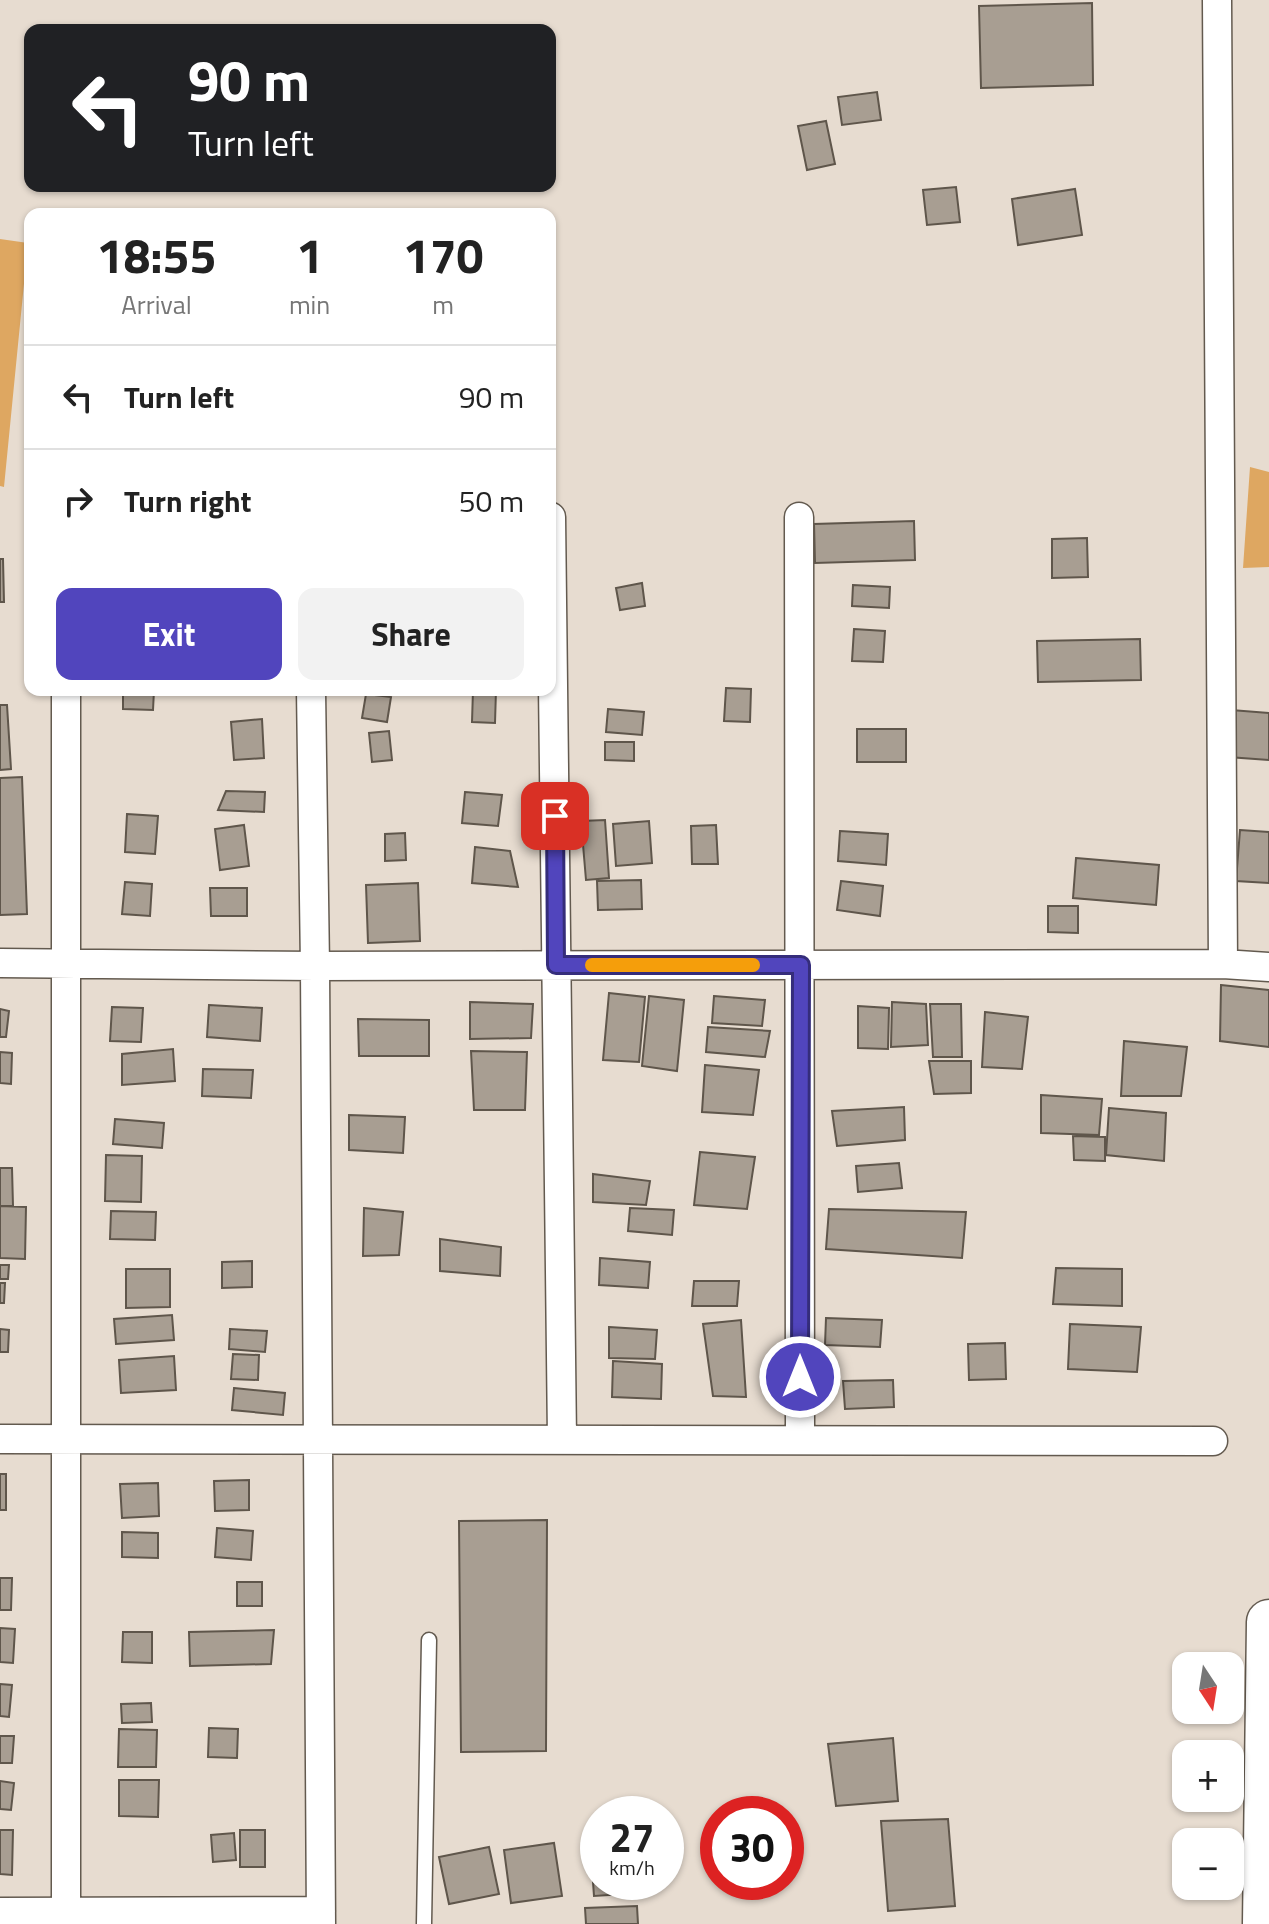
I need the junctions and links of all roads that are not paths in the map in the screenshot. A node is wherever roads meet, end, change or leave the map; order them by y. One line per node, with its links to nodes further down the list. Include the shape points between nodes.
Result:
1 (1217, 0): 8 (street)
2 (799, 517): 10 (street)
3 (66, 696): 7 (street)
4 (311, 696): 11 (street)
5 (553, 696): 9 (street)
6 (0, 963): 7 (street)
7 (65, 964): 11 (street); 13 (street)
8 (1223, 964): 10 (street); 12 (street)
9 (556, 965): 10 (street); 11 (street); 16 (street)
10 (801, 965): 17 (street)
11 (315, 966): 15 (street)
12 (1269, 967)
13 (65, 1438): 14 (street); 15 (street); 23 (street)
14 (0, 1439)
15 (318, 1439): 16 (street); 22 (street)
16 (562, 1439): 17 (street)
17 (800, 1440): 18 (street)
18 (1213, 1441)
19 (1269, 1622): 25 (main road)
20 (429, 1640): 24 (lane)
21 (0, 1912): 23 (street)
22 (321, 1917): 23 (street)
23 (66, 1918)
24 (424, 1924)
25 (1265, 1924)

